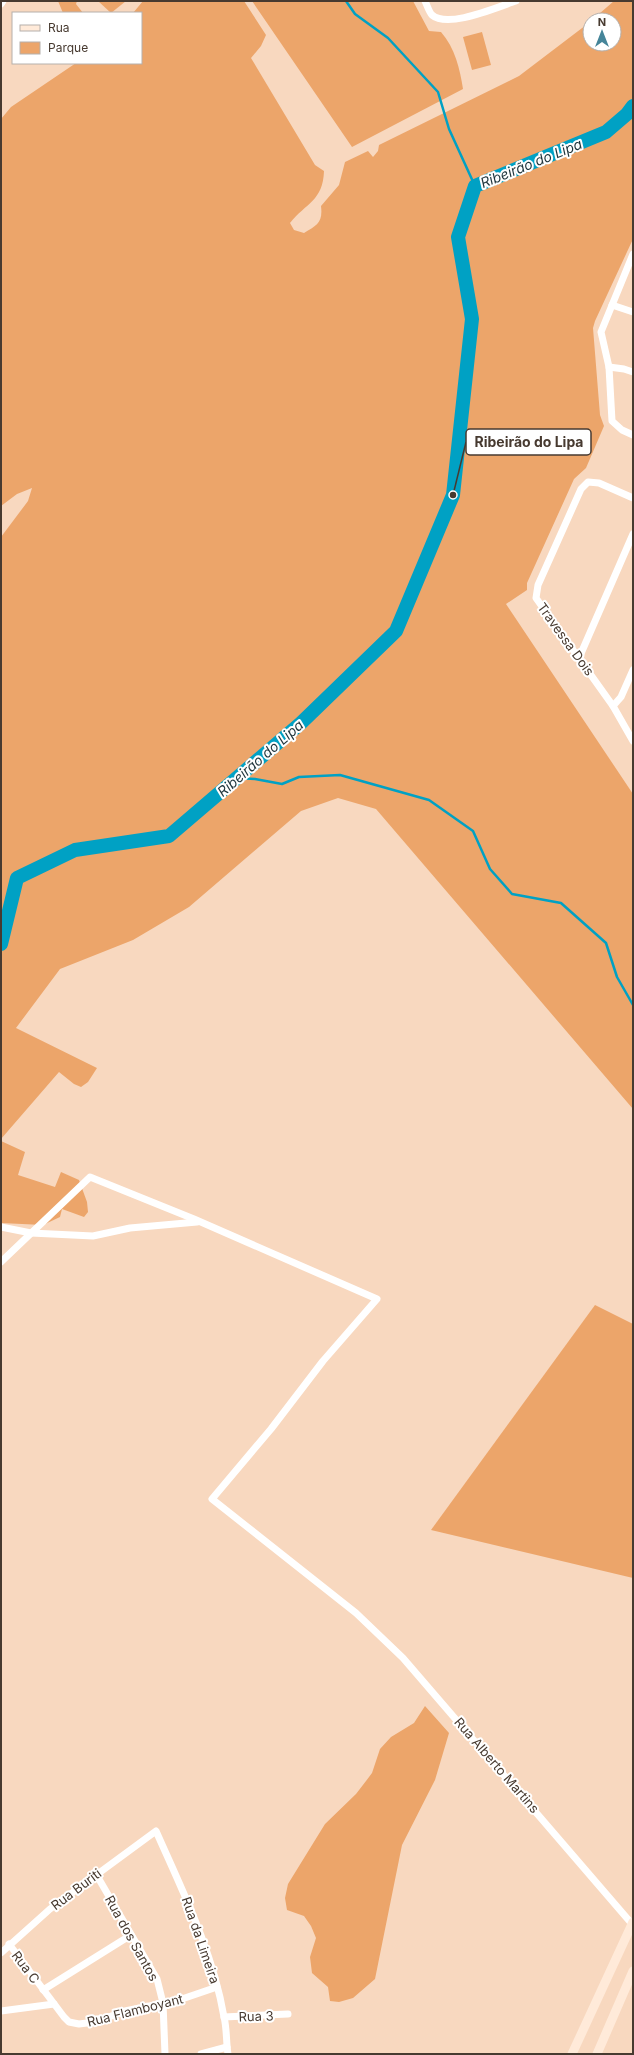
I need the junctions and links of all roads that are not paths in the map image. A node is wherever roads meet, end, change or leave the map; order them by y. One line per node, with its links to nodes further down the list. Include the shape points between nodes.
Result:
1 (3, 1): 4 (street)
2 (425, 1): 3 (street, via 432,14 439,19 456,20)
3 (516, 1)
4 (1, 4)
5 (633, 254): 6 (street)
6 (612, 305): 7 (street); 8 (street, via 601,332)
7 (633, 312)
8 (609, 367): 9 (street, via 624,368); 10 (street, via 612,421 622,430)
9 (633, 372)
10 (633, 434)
11 (633, 498): 13 (street, Travessa Dois, via 599,483 588,482 581,488 538,585 536,598)
12 (633, 534): 13 (street)
13 (579, 658): 16 (street, Travessa Dois)
14 (633, 670): 15 (street)
15 (630, 683): 16 (street)
16 (613, 706): 17 (street, Travessa Dois)
17 (633, 741)
18 (203, 1222): 20 (street, via 156,1225 93,1236); 20 (street, via 90,1177); 24 (street, Rua Alberto Martins, via 377,1299 323,1360 271,1429 212,1499 356,1612 403,1658)
19 (1, 1227): 20 (street)
20 (32, 1233): 21 (street)
21 (1, 1262)
22 (156, 1831): 23 (street, Rua Buriti); 29 (street, Rua da Limeira, via 192,1911)
23 (96, 1874): 25 (street, Rua dos Santos); 26 (street, Rua Buriti)
24 (633, 1923): 40 (main road)
25 (131, 1935): 30 (street); 32 (street, Rua dos Santos, via 157,1980)
26 (9, 1944): 27 (street, Rua Buriti); 30 (street, Rua C)
27 (1, 1953)
28 (633, 1971): 37 (main road)
29 (217, 1987): 32 (street, Rua Flamboyant); 35 (street, Rua da Limeira)
30 (43, 1990): 31 (street, Rua Flamboyant)
31 (54, 2004): 32 (street, Rua Flamboyant, via 69,2022 78,2024); 33 (street)
32 (163, 2004): 38 (street, Rua dos Santos)
33 (1, 2012)
34 (288, 2014): 35 (street, Rua 3)
35 (224, 2017): 36 (street, Rua da Limeira)
36 (228, 2050): 39 (street)
37 (599, 2053)
38 (165, 2054)
39 (201, 2054)
40 (572, 2054)

